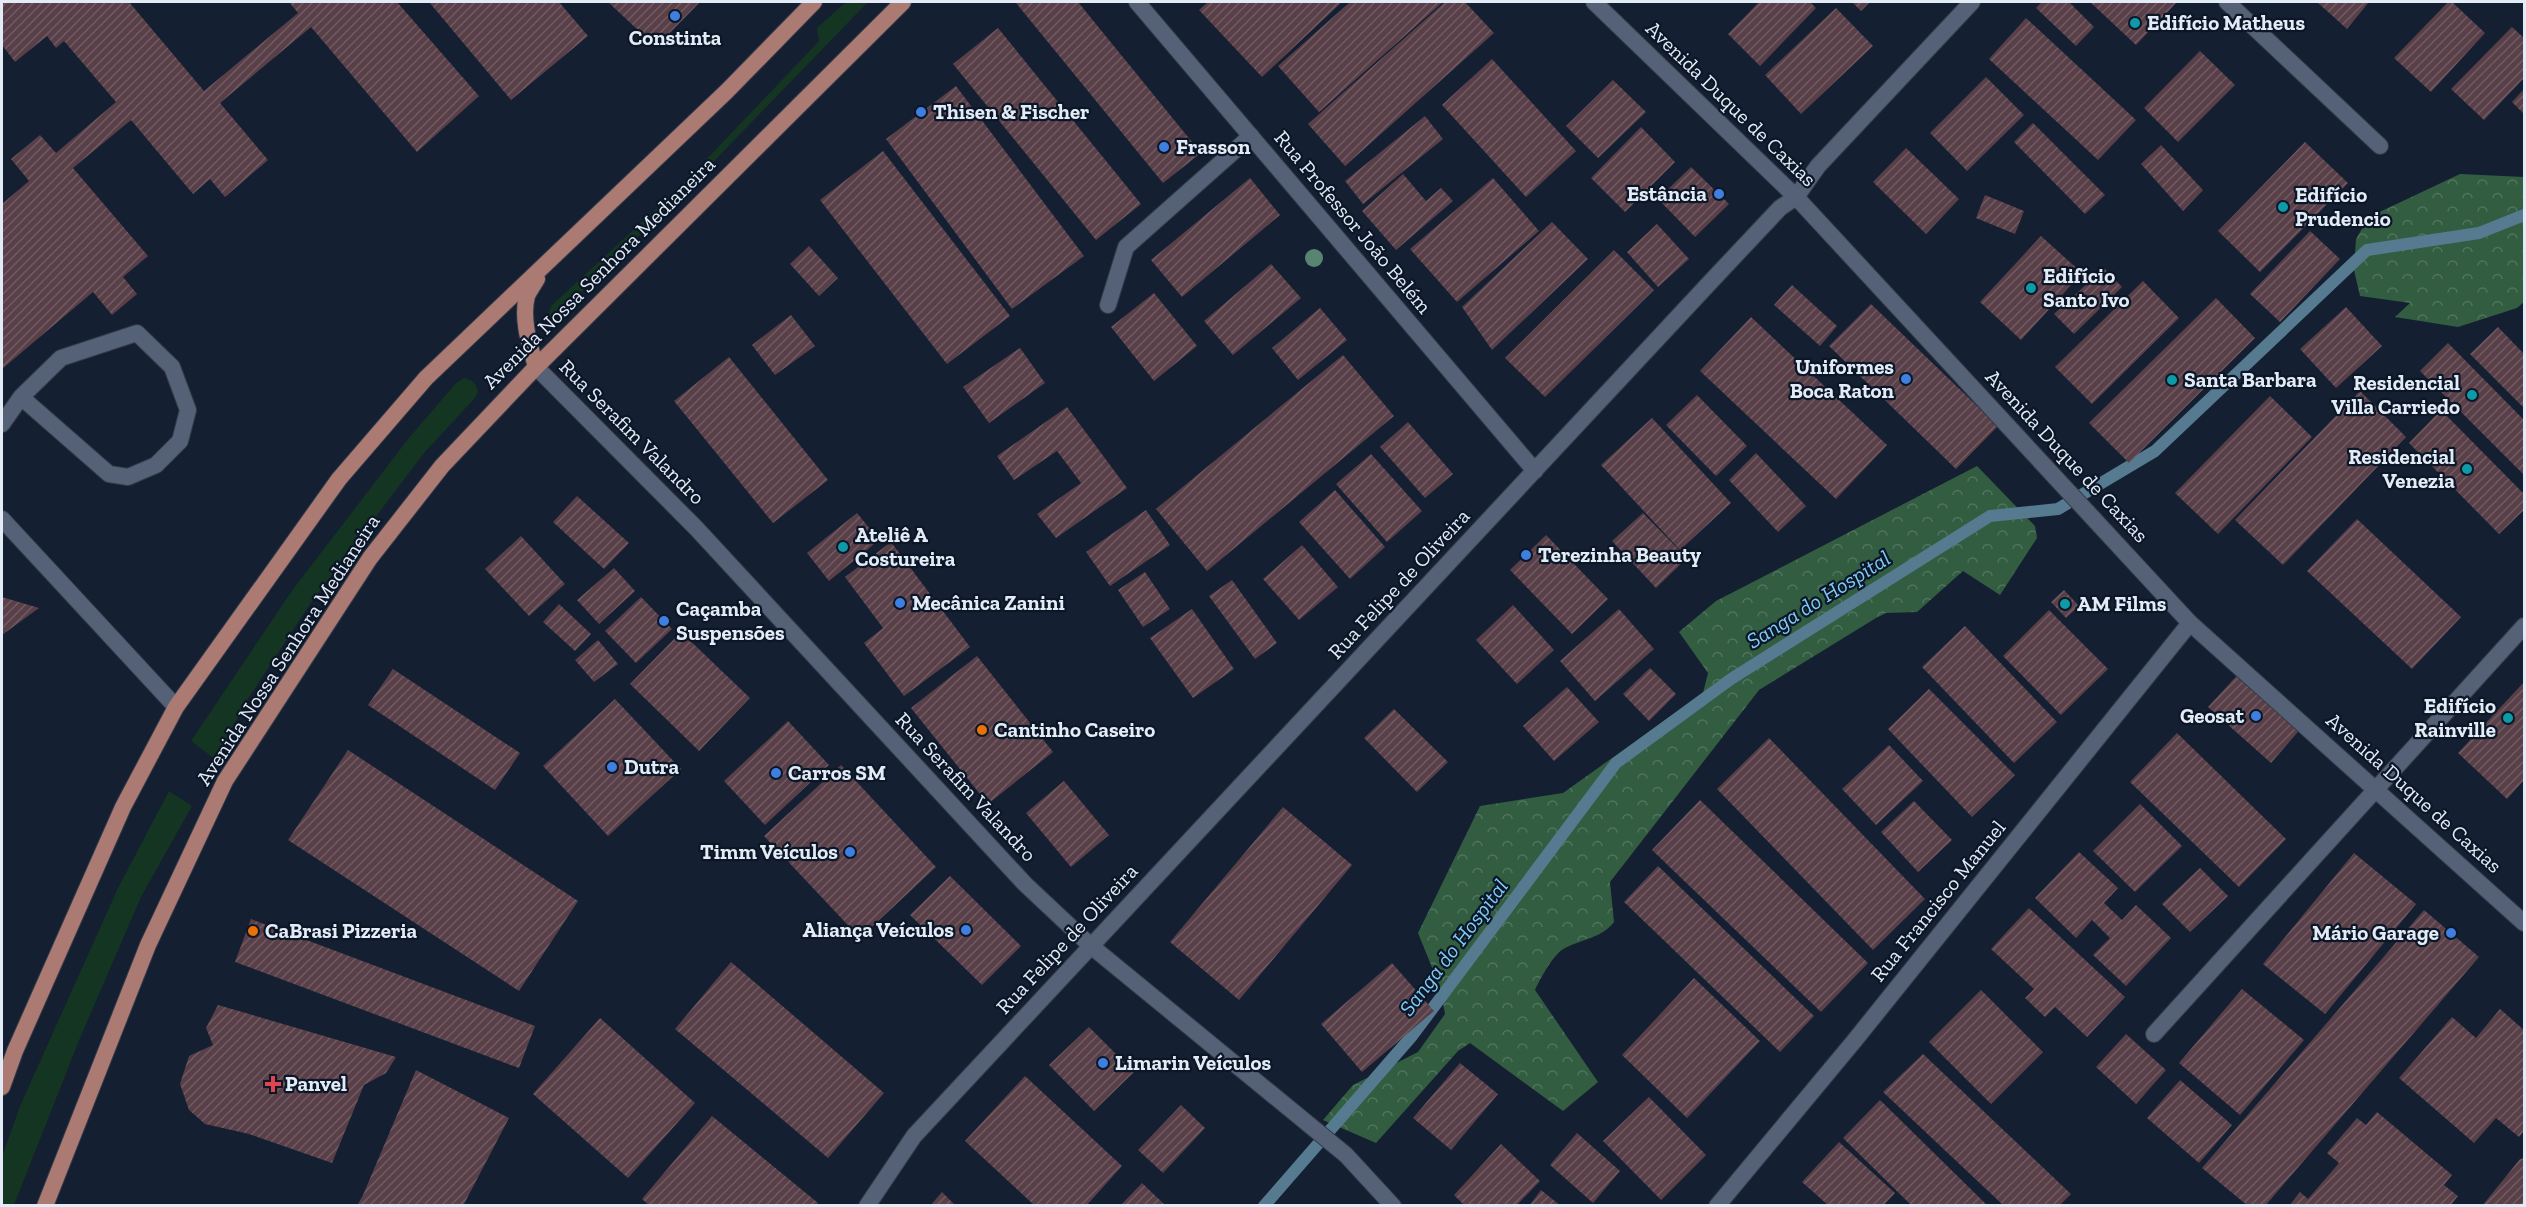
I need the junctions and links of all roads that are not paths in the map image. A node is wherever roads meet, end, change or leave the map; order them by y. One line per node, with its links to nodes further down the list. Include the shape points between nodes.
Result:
1 (814, 2): 10 (main road, Avenida Nossa Senhora Medianeira, via 727,91)
2 (903, 2): 12 (main road, Avenida Nossa Senhora Medianeira)
3 (1137, 2): 7 (street, Rua Professor João Belém)
4 (1594, 2): 9 (street, Avenida Duque de Caxias)
5 (1972, 2): 9 (street, Rua Felipe de Oliveira, via 1818,166)
6 (2227, 2): 8 (street)
7 (1251, 136): 11 (street, via 1126,247); 15 (street, Rua Professor João Belém)
8 (2380, 146)
9 (1796, 197): 15 (street, Rua Felipe de Oliveira, via 1780,208); 17 (street, Avenida Duque de Caxias)
10 (546, 263): 12 (main road, via 527,296 527,336); 19 (main road, Avenida Nossa Senhora Medianeira, via 426,378 339,479)
11 (1108, 305)
12 (536, 367): 22 (street, Rua Serafim Valandro, via 696,528 1025,884); 25 (main road, Avenida Nossa Senhora Medianeira, via 442,466 370,558 225,781 148,945)
13 (21, 397): 13 (street, via 109,474 128,477 156,465 180,441 189,410 172,367 137,333 61,358); 14 (street)
14 (2, 424)
15 (1534, 471): 22 (street, Rua Felipe de Oliveira)
16 (2, 519): 19 (street)
17 (2190, 623): 20 (street, Avenida Duque de Caxias); 28 (street, Rua Francisco Manuel, via 1856,1040)
18 (2524, 626): 20 (street)
19 (176, 707): 24 (main road, Avenida Nossa Senhora Medianeira, via 123,807)
20 (2376, 789): 21 (street, Avenida Duque de Caxias); 23 (street)
21 (2524, 922)
22 (1091, 946): 26 (street, Rua Felipe de Oliveira, via 914,1136); 27 (street, Rua Serafim Valandro, via 1346,1155)
23 (2154, 1034)
24 (2, 1087)
25 (45, 1206)
26 (867, 1206)
27 (1393, 1206)
28 (1717, 1206)

